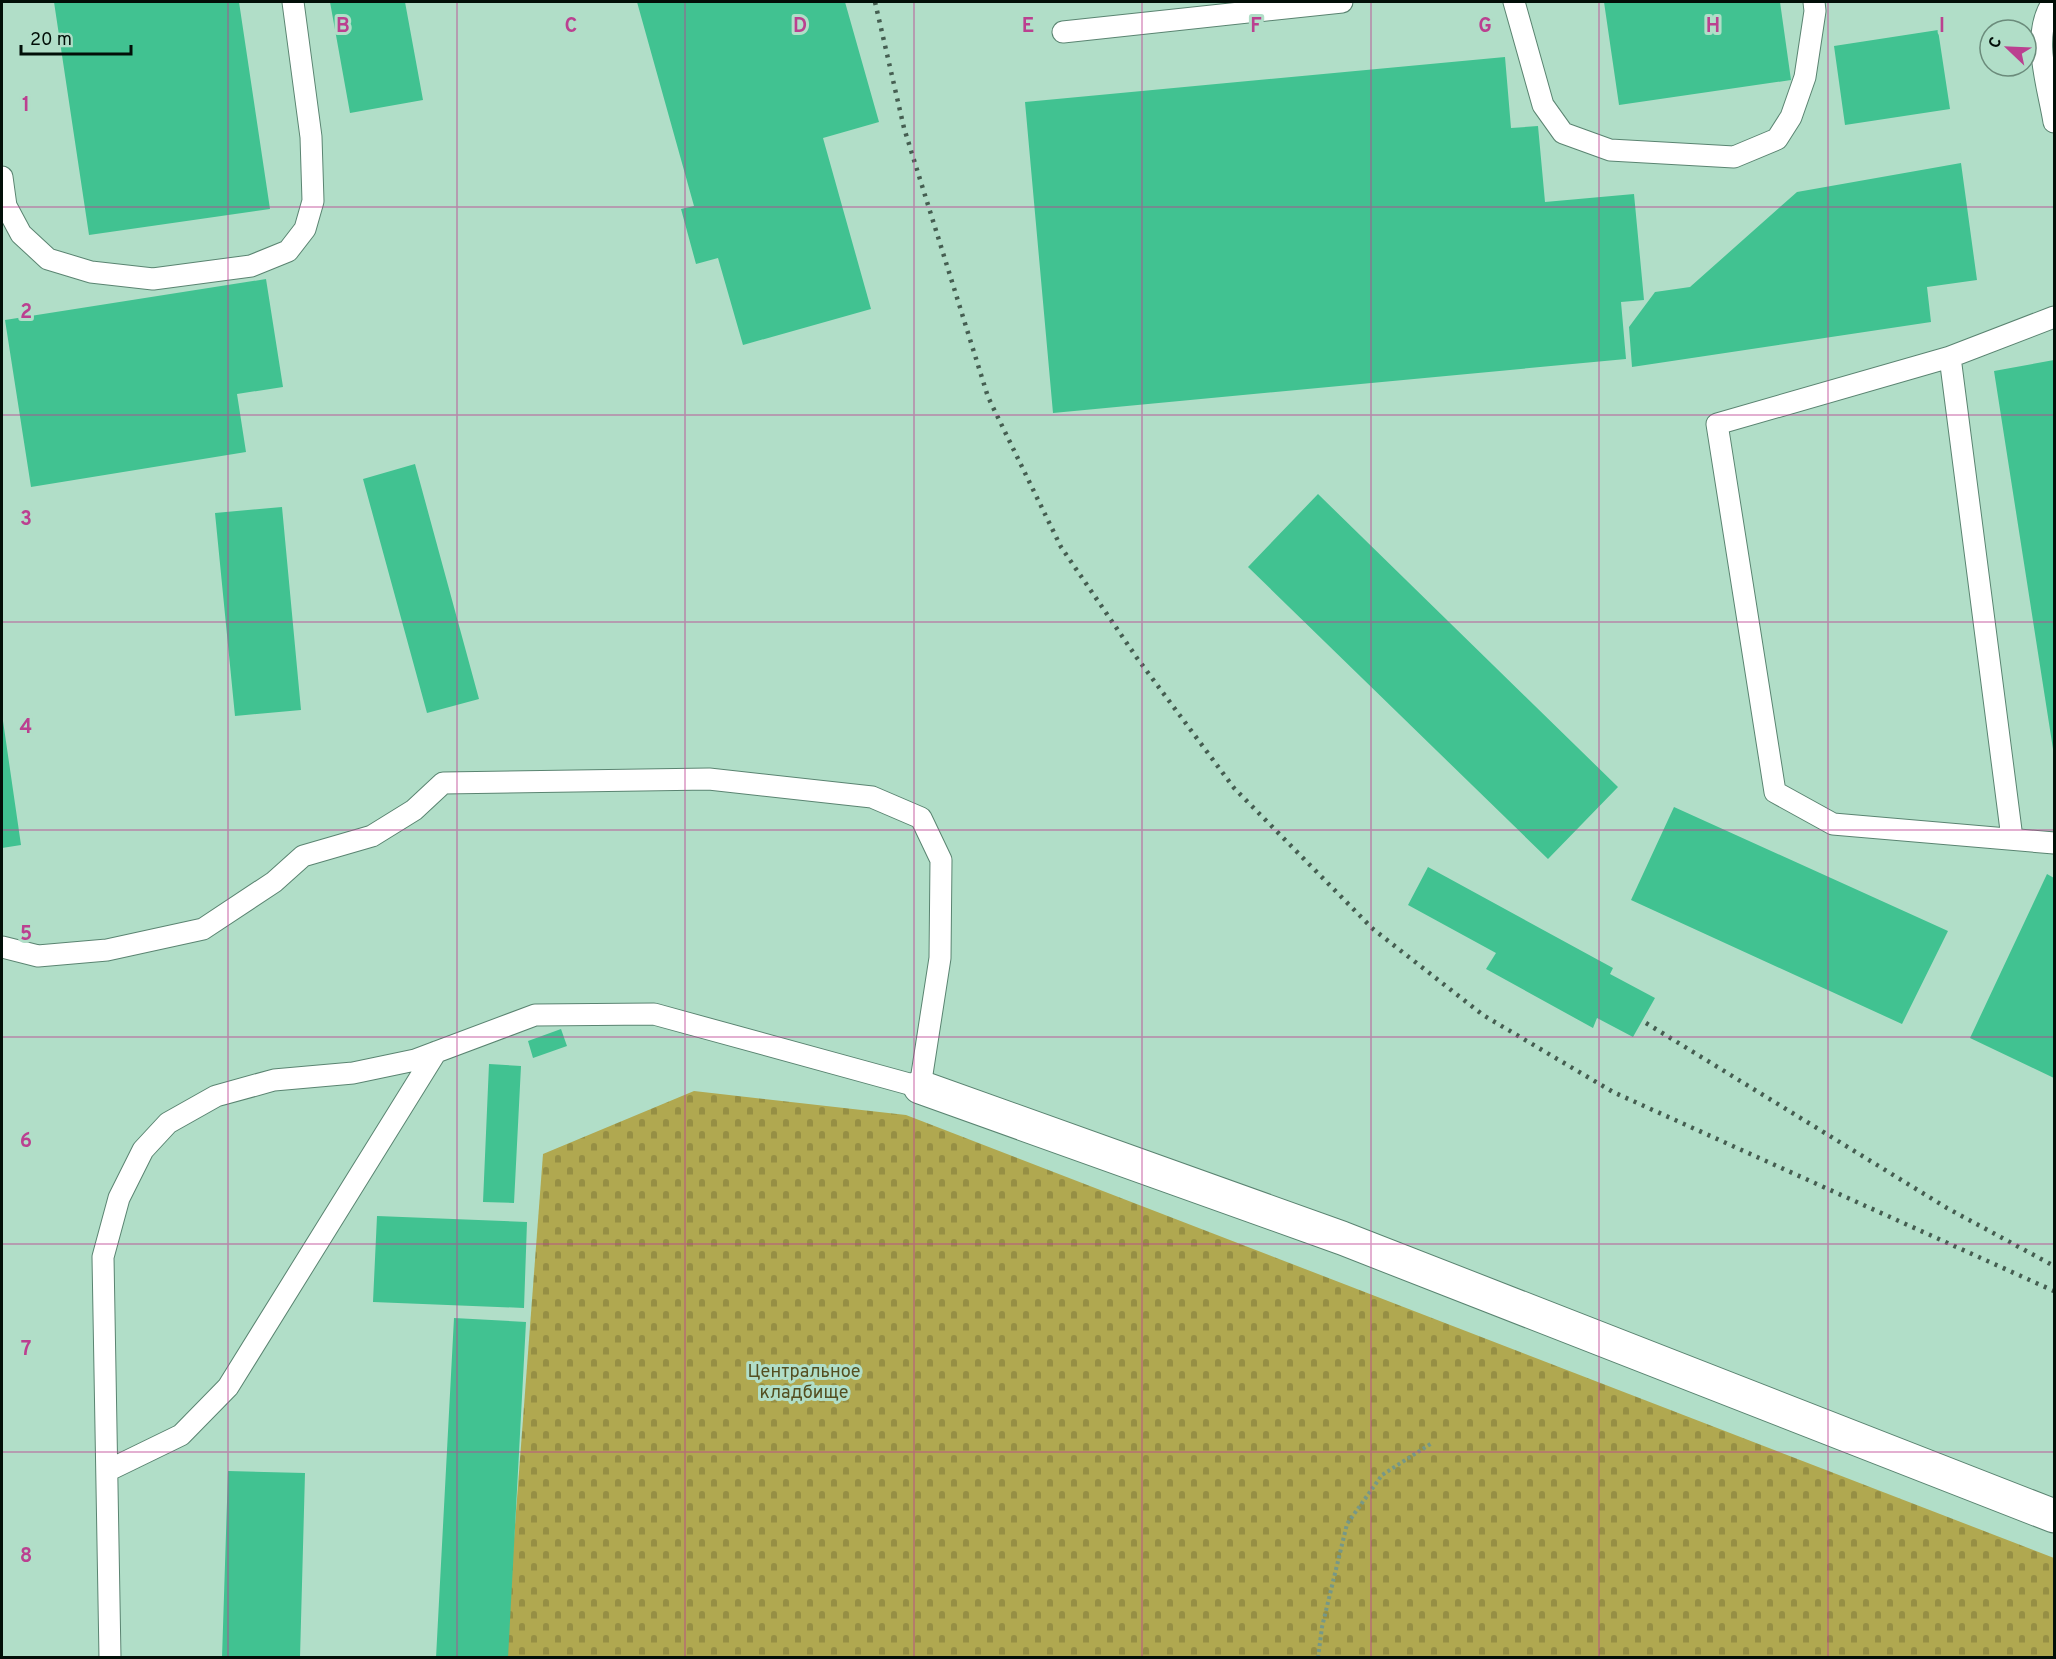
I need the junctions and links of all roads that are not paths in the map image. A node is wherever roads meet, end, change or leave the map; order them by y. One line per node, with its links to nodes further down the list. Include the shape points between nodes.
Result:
1 (293, 2): 8 (lane, via 311,137 313,201 304,229 288,251 251,266 153,279 91,272 48,260 21,234 6,206)
2 (1342, 2): 6 (lane)
3 (1514, 2): 4 (lane, via 1543,105 1563,133 1610,150 1734,157 1777,139 1791,117 1805,77)
4 (1814, 2)
5 (2054, 2): 7 (lane, via 2047,11 2041,49)
6 (1063, 32)
7 (2055, 122)
8 (2, 177)
9 (2055, 317): 10 (lane)
10 (1950, 357): 11 (lane); 11 (lane, via 1717,424 1774,792 1833,824)
11 (2012, 838): 12 (lane)
12 (2055, 843)
13 (2, 947): 15 (lane, via 38,956 107,950 203,928 274,882 303,856 372,836 414,810 443,783 710,779 872,797 921,818 941,860 940,958)
14 (436, 1052): 15 (lane, via 535,1016 654,1014); 16 (lane, via 228,1387 182,1435); 16 (lane, via 354,1073 274,1080 216,1096 168,1123 143,1150 119,1198 103,1257)
15 (920, 1087): 17 (street, via 1342,1238)
16 (107, 1471): 18 (lane)
17 (2055, 1516)
18 (110, 1658)

